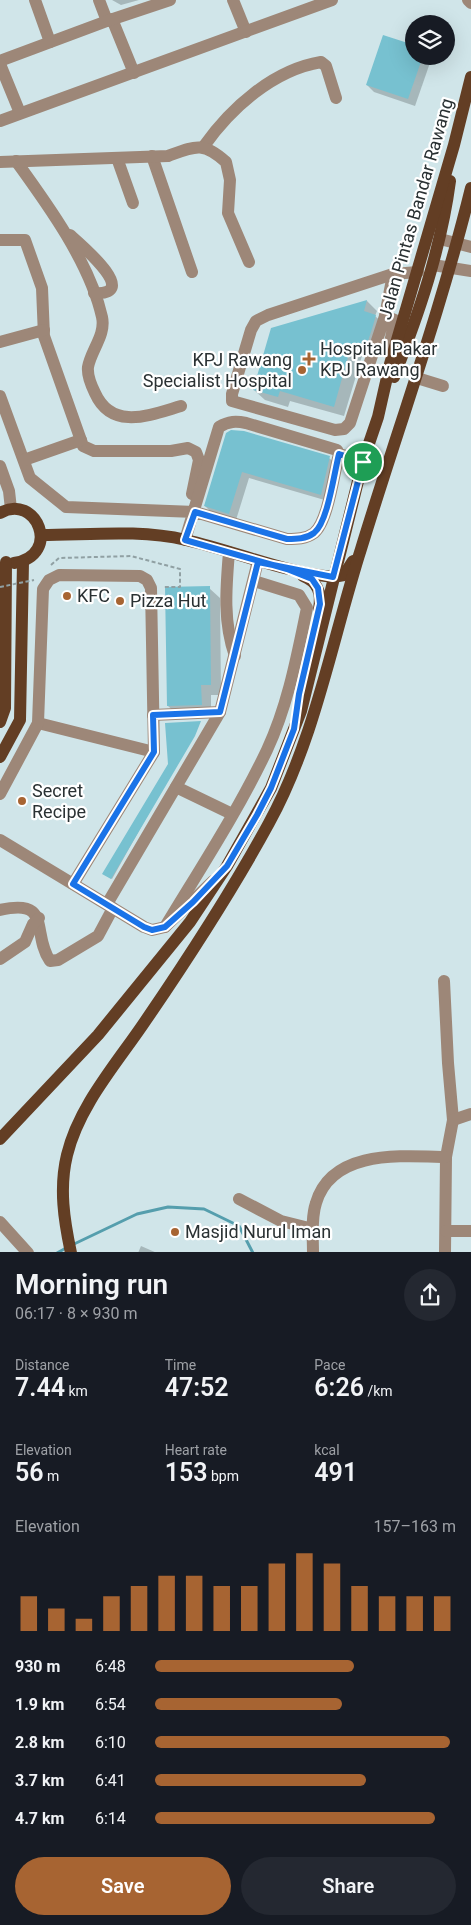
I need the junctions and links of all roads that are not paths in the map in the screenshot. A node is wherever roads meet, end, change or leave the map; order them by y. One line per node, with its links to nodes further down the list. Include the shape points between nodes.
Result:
1 (35, 0): 8 (street)
2 (100, 0): 6 (street)
3 (170, 0): 6 (street)
4 (234, 0): 7 (street)
5 (332, 0): 7 (street)
6 (110, 20): 8 (street); 10 (street)
7 (246, 32): 10 (street)
8 (50, 42): 9 (street)
9 (1, 60): 13 (street)
10 (134, 73): 13 (street)
11 (471, 77): 15 (main road, Jalan Pintas Bandar Rawang)
12 (336, 98): 16 (street, via 326,66 321,62 287,72 254,93 221,122)
13 (20, 113): 14 (street)
14 (0, 121)
15 (454, 145): 24 (main road); 33 (main road, Jalan Pintas Bandar Rawang)
16 (204, 146): 17 (street, via 168,156); 28 (street, via 226,162 230,180 228,213)
17 (152, 156): 18 (street); 32 (street)
18 (117, 158): 19 (street); 22 (street)
19 (16, 161): 20 (street); 23 (street)
20 (0, 162)
21 (471, 188): 26 (main road)
22 (133, 203)
23 (62, 228): 35 (street); 35 (street, via 110,276 112,285 109,291)
24 (440, 239): 26 (street); 29 (main road)
25 (0, 240): 37 (street, via 25,240 42,288)
26 (457, 243): 27 (street); 30 (main road)
27 (471, 247)
28 (249, 262)
29 (433, 265): 30 (street); 43 (main road)
30 (450, 269): 31 (street); 39 (main road)
31 (471, 271)
32 (192, 272)
33 (418, 272): 34 (street); 43 (main road, Jalan Pintas Bandar Rawang, via 390,364)
34 (393, 274): 36 (street); 36 (street, via 256,321 232,401 335,430 344,429 350,422)
35 (94, 293): 42 (street, via 102,328 88,369 90,383 100,404 109,413 143,417)
36 (385, 316): 43 (street, via 395,320 377,394)
37 (44, 330): 38 (street); 44 (street)
38 (0, 342)
39 (417, 378): 40 (street); 53 (main road)
40 (443, 386)
41 (0, 396): 46 (street)
42 (181, 406)
43 (378, 417): 47 (main road, Jalan Pintas Bandar Rawang)
44 (81, 440): 46 (street); 50 (street, via 83,446 94,451 188,448 196,452 199,460)
45 (339, 454): 47 (street); 50 (street, via 321,526 312,535 287,539); 50 (street, via 337,450 246,423 226,423 220,427)
46 (24, 460): 50 (street, via 30,478 66,507)
47 (363, 462): 59 (main road, Jalan Pintas Bandar Rawang)
48 (0, 466): 49 (street, via 8,491)
49 (6, 511): 51 (main road, via 25,511 38,522)
50 (192, 512): 52 (street)
51 (41, 535): 52 (main road, via 147,534); 55 (main road, via 38,550)
52 (185, 540): 54 (main road)
53 (360, 550): 59 (main road, via 344,574); 91 (main road, via 315,706 271,820 191,952 86,1110 68,1152 62,1188)
54 (229, 552): 57 (main road); 61 (street, via 228,636)
55 (27, 559): 56 (main road); 68 (main road, via 20,720)
56 (3, 560): 64 (main road, via 5,708)
57 (258, 562): 58 (main road); 60 (street)
58 (287, 569): 59 (main road); 66 (main road, via 312,579 320,595)
59 (333, 577): 66 (main road, Jalan Pintas Bandar Rawang, via 316,654)
60 (254, 581): 61 (street); 71 (street, via 299,595 307,608 291,686 267,749)
61 (235, 656): 62 (street)
62 (220, 712): 63 (street); 69 (street)
63 (153, 715): 65 (street, via 151,588 147,580 140,576 59,575 49,580 43,589); 67 (street)
64 (0, 722)
65 (38, 723): 67 (street); 70 (street)
66 (294, 729): 73 (main road, Jalan Pintas Bandar Rawang, via 271,788)
67 (154, 752): 74 (street)
68 (0, 757)
69 (176, 787): 71 (street); 75 (street)
70 (0, 794)
71 (232, 814): 78 (street)
72 (0, 840): 74 (street)
73 (227, 866): 78 (street); 83 (main road, Jalan Pintas Bandar Rawang, via 190,922 144,980 98,1035)
74 (73, 884): 75 (street)
75 (110, 906): 77 (street, via 98,936 58,960 50,961 45,953); 78 (street, via 144,927 152,930)
76 (0, 910): 77 (street, via 16,906 27,908)
77 (39, 918): 79 (street, via 24,942)
78 (165, 927)
79 (0, 959)
80 (444, 981): 82 (street)
81 (471, 1114): 82 (street)
82 (453, 1120): 84 (street)
83 (0, 1139)
84 (446, 1157): 87 (street, via 400,1156 368,1159 348,1166 330,1178 322,1190 316,1203); 88 (street)
85 (239, 1200): 87 (street, via 281,1221)
86 (0, 1222): 90 (street)
87 (313, 1229): 92 (street)
88 (446, 1231): 89 (street); 93 (street)
89 (471, 1231)
90 (28, 1252)
91 (71, 1252)
92 (313, 1252)
93 (445, 1252)

